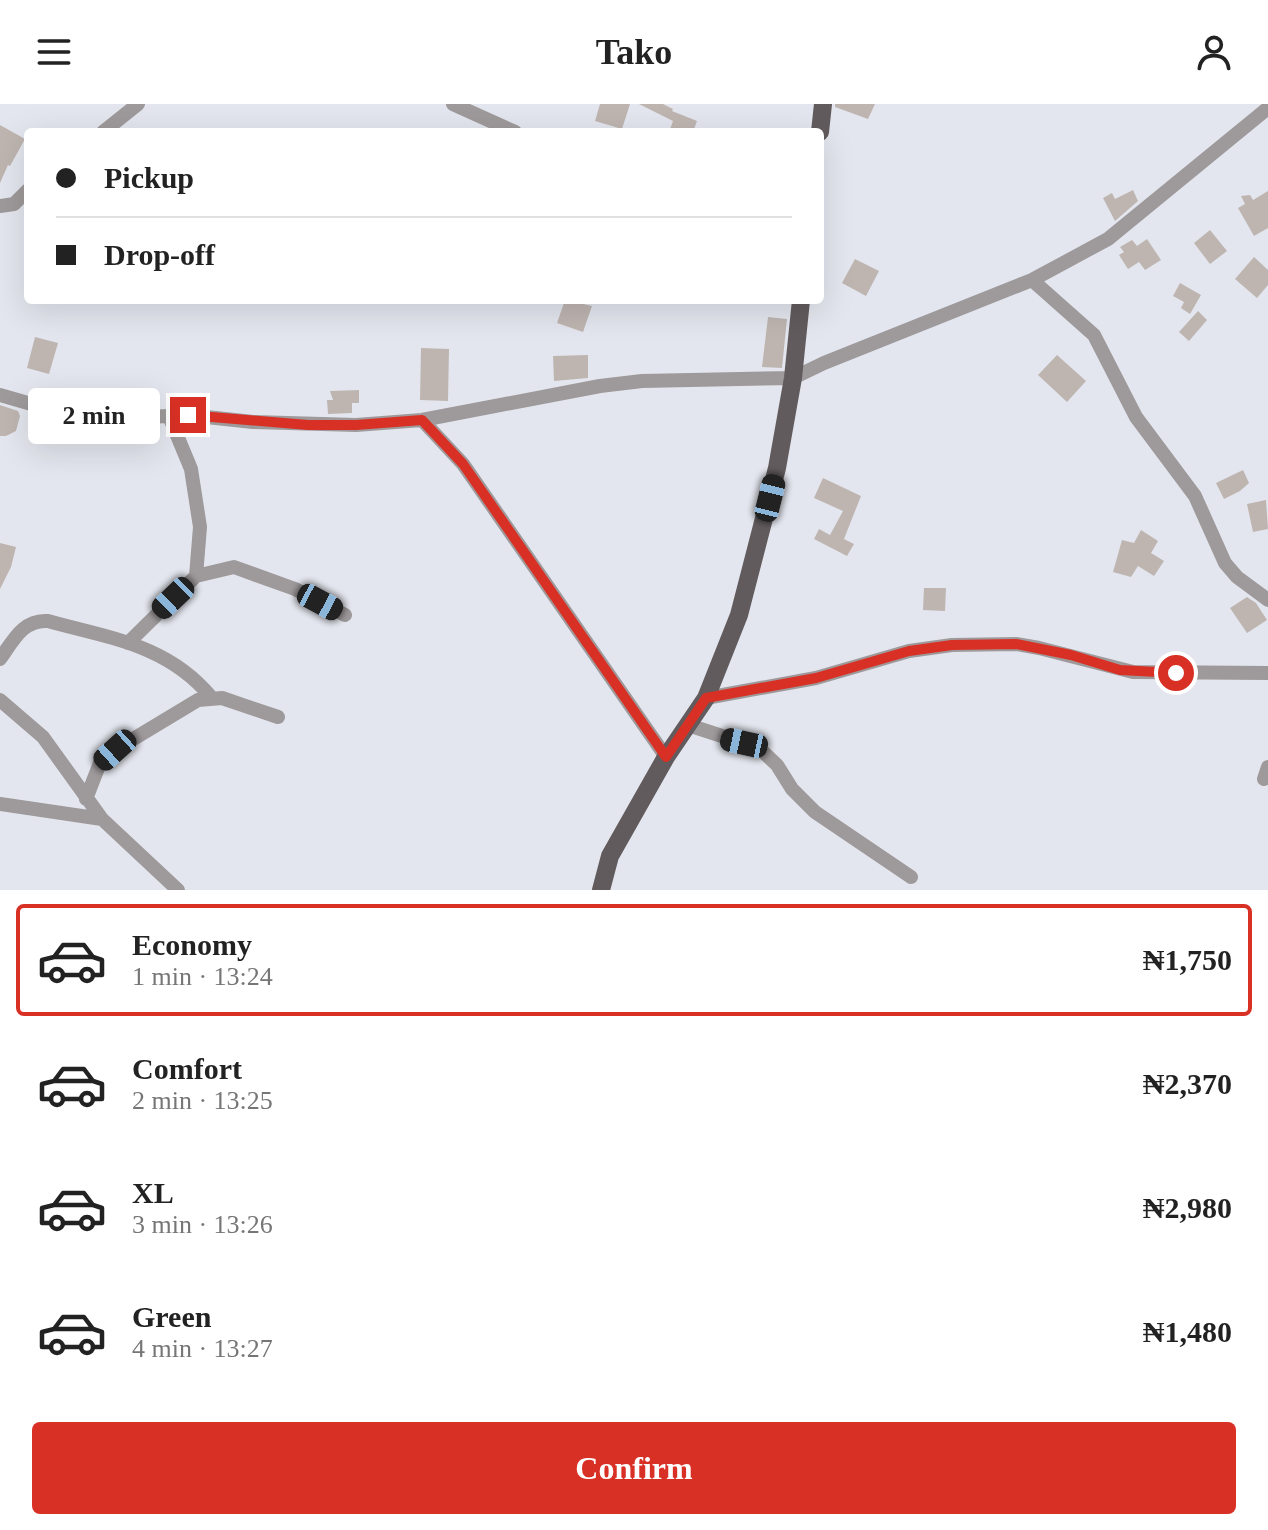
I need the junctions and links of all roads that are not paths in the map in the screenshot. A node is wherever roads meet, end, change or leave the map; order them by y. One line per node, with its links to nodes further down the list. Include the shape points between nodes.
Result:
1 (138, 104): 5 (street)
2 (453, 104): 6 (street)
3 (823, 104): 7 (main road)
4 (1268, 108): 10 (street, via 1108,239)
5 (108, 128)
6 (506, 128)
7 (820, 128)
8 (24, 194): 9 (street, via 14,204)
9 (0, 206)
10 (1032, 280): 12 (street); 17 (street, via 1094,335 1136,417 1195,496 1225,563)
11 (801, 304): 12 (main road)
12 (793, 378): 15 (street, via 642,381); 23 (main road, via 777,468 739,615)
13 (0, 395): 14 (street, via 87,417)
14 (169, 416): 15 (street, via 332,425); 16 (street, via 191,469 200,527)
15 (422, 420): 27 (street, via 463,464)
16 (196, 576): 18 (street, via 234,567 295,589); 19 (street)
17 (1268, 600)
18 (345, 615)
19 (128, 643): 20 (street, via 36,620); 22 (street, via 173,662)
20 (0, 659)
21 (1268, 673): 23 (street, via 1133,672 1016,644 952,645)
22 (211, 697): 25 (street); 28 (street, via 179,710 115,750 100,763)
23 (706, 698): 26 (main road)
24 (0, 700): 28 (street, via 43,737)
25 (278, 717)
26 (688, 725): 27 (main road); 31 (street, via 759,748 815,812)
27 (666, 757): 33 (main road, via 610,856)
28 (86, 799): 30 (street)
29 (0, 804): 30 (street)
30 (102, 819): 32 (street)
31 (911, 877)
32 (178, 890)
33 (601, 890)

